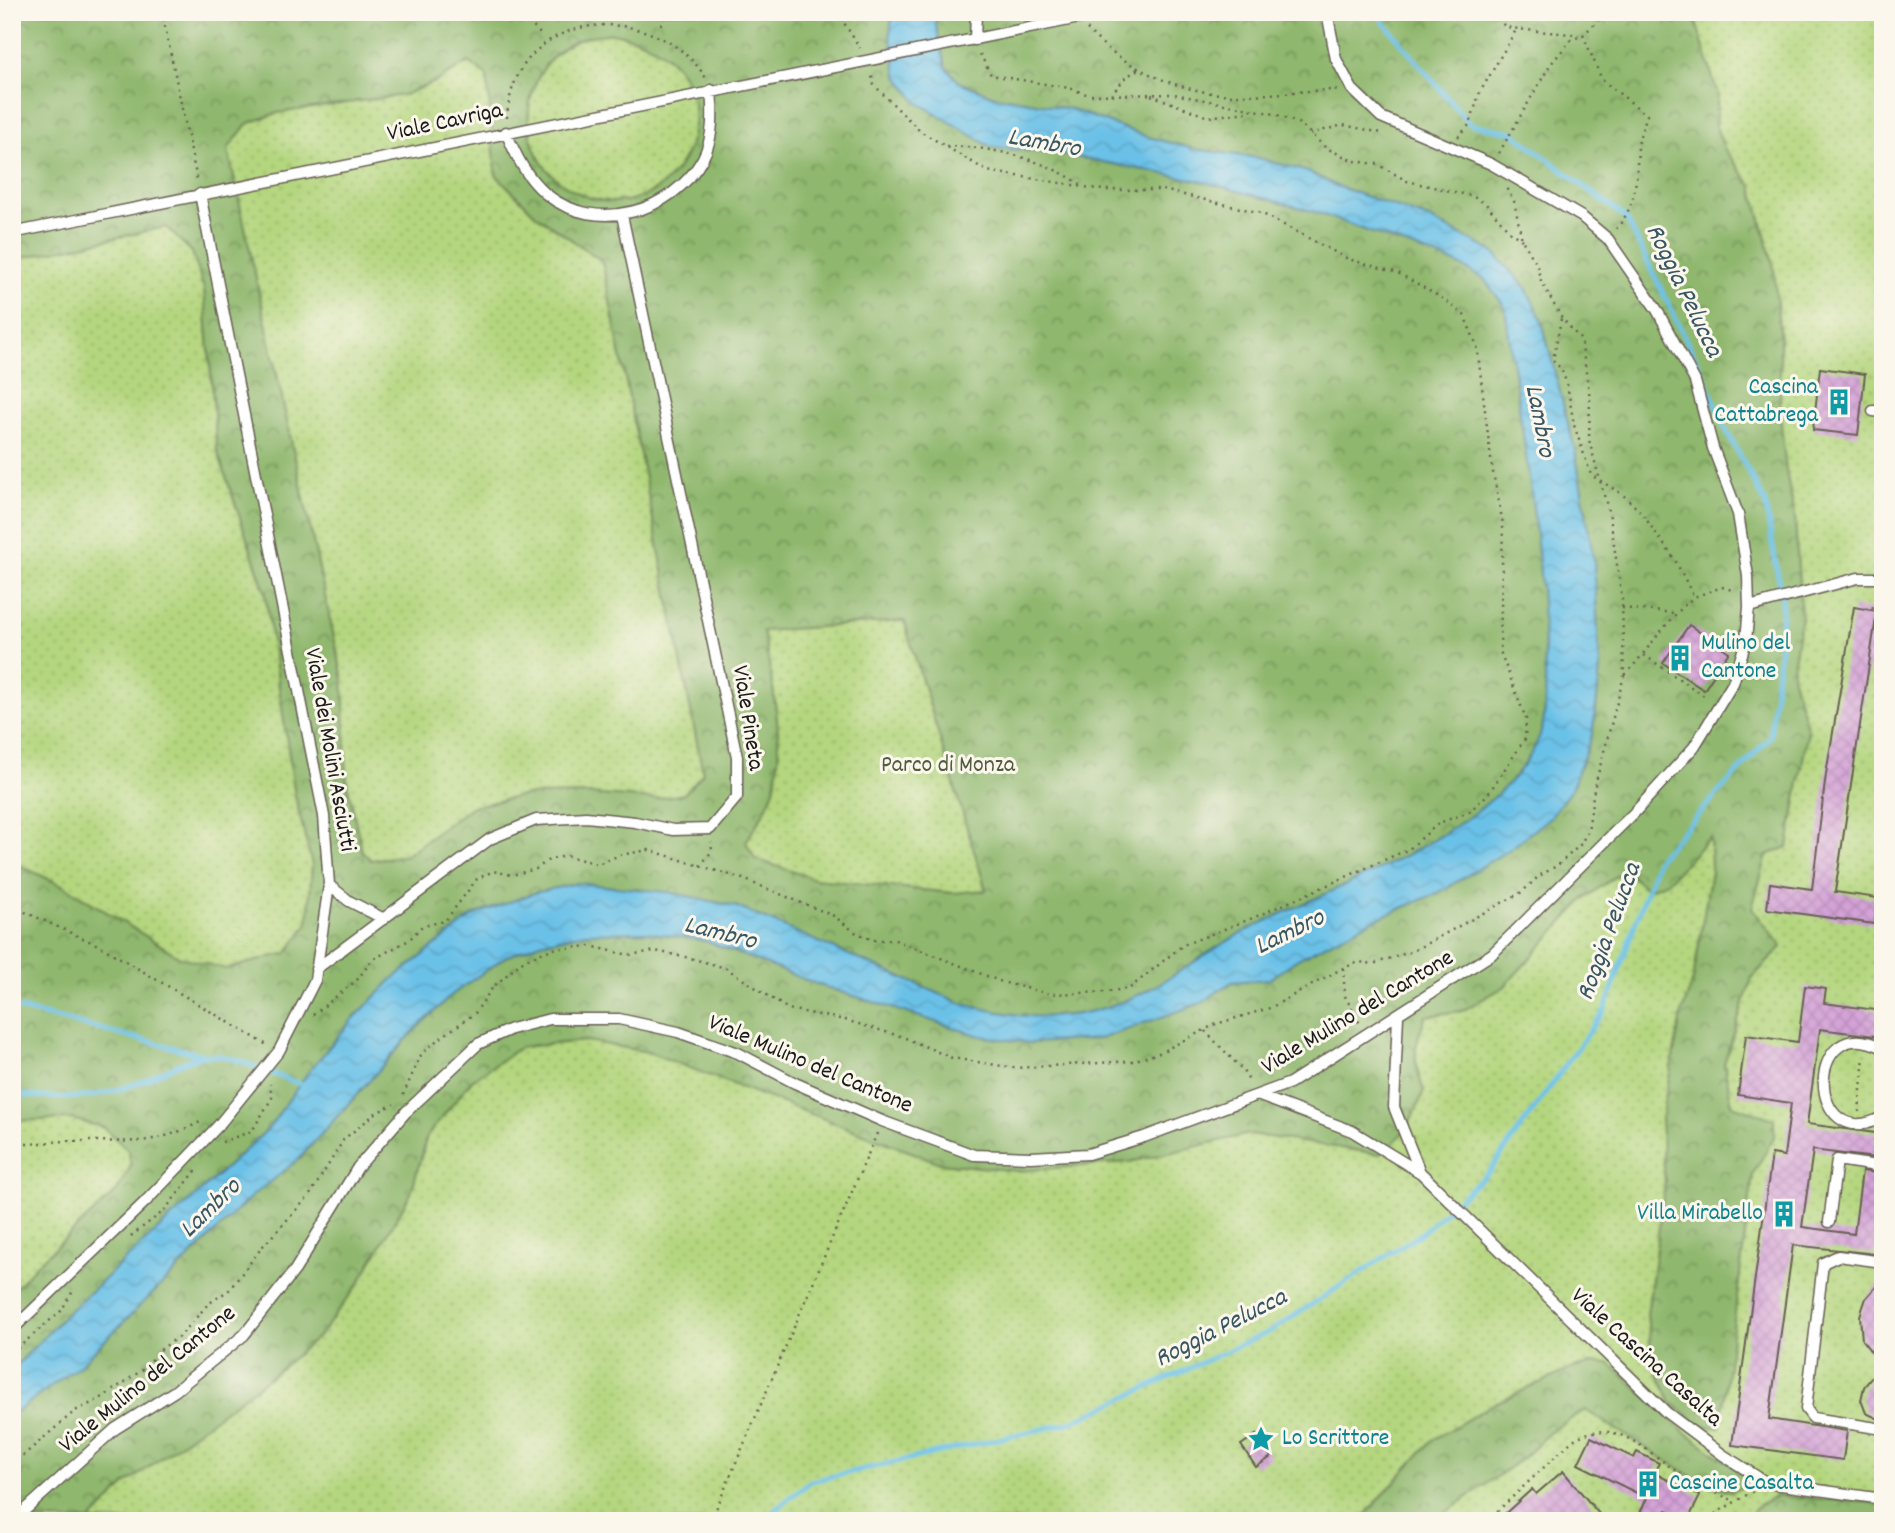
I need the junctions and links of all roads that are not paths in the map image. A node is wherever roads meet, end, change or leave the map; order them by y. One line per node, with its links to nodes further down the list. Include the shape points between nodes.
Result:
1 (976, 12): 4 (lane)
2 (1109, 12): 4 (lane)
3 (1326, 12): 11 (lane, Viale Mulino del Cantone, via 1336,59 1352,89 1381,117 1491,164 1553,199 1608,239 1657,310 1695,381 1738,514)
4 (975, 40): 5 (lane, Viale Cavriga)
5 (712, 90): 6 (lane, Viale Cavriga); 8 (lane, via 713,124 703,157 683,185 655,205)
6 (506, 132): 7 (lane, Viale Cavriga); 8 (lane, via 529,177 548,195 596,215)
7 (200, 194): 9 (lane, Viale Cavriga); 12 (lane, Viale dei Molini Asciutti, via 324,816)
8 (622, 215): 13 (lane, Viale Pineta, via 737,757 737,797 710,829 673,830 586,817 536,820 490,839)
9 (12, 233)
10 (1883, 578): 11 (lane, via 1858,578)
11 (1749, 607): 15 (lane, Viale Mulino del Cantone, via 1746,641 1733,683 1685,756 1492,954)
12 (329, 885): 13 (lane); 14 (lane, Viale dei Molini Asciutti)
13 (384, 919): 14 (lane)
14 (316, 969): 23 (lane, Viale dei Molini Asciutti, via 315,980 264,1072 145,1202)
15 (1398, 1016): 17 (lane, Viale Mulino del Cantone, via 1290,1083); 20 (lane, Viale Cascina Casalta, via 1394,1107)
16 (1883, 1048): 18 (lane, via 1865,1042 1839,1049 1821,1078 1833,1111 1857,1123)
17 (1260, 1096): 20 (lane, Viale Cascina Casalta, via 1352,1131); 26 (lane, Viale Mulino del Cantone, via 1088,1154 974,1156 882,1121 738,1053 678,1032 619,1019 578,1017 511,1029 478,1044 406,1112 358,1167 295,1270 244,1335 175,1391 115,1429)
18 (1883, 1117)
19 (1883, 1167): 21 (lane, via 1837,1160)
20 (1420, 1173): 25 (lane, Viale Cascina Casalta, via 1667,1413 1723,1455 1768,1483)
21 (1829, 1222)
22 (1883, 1262): 24 (lane, via 1839,1256 1823,1263 1807,1409 1813,1418)
23 (12, 1330)
24 (1883, 1429)
25 (1883, 1499)
26 (13, 1521)

